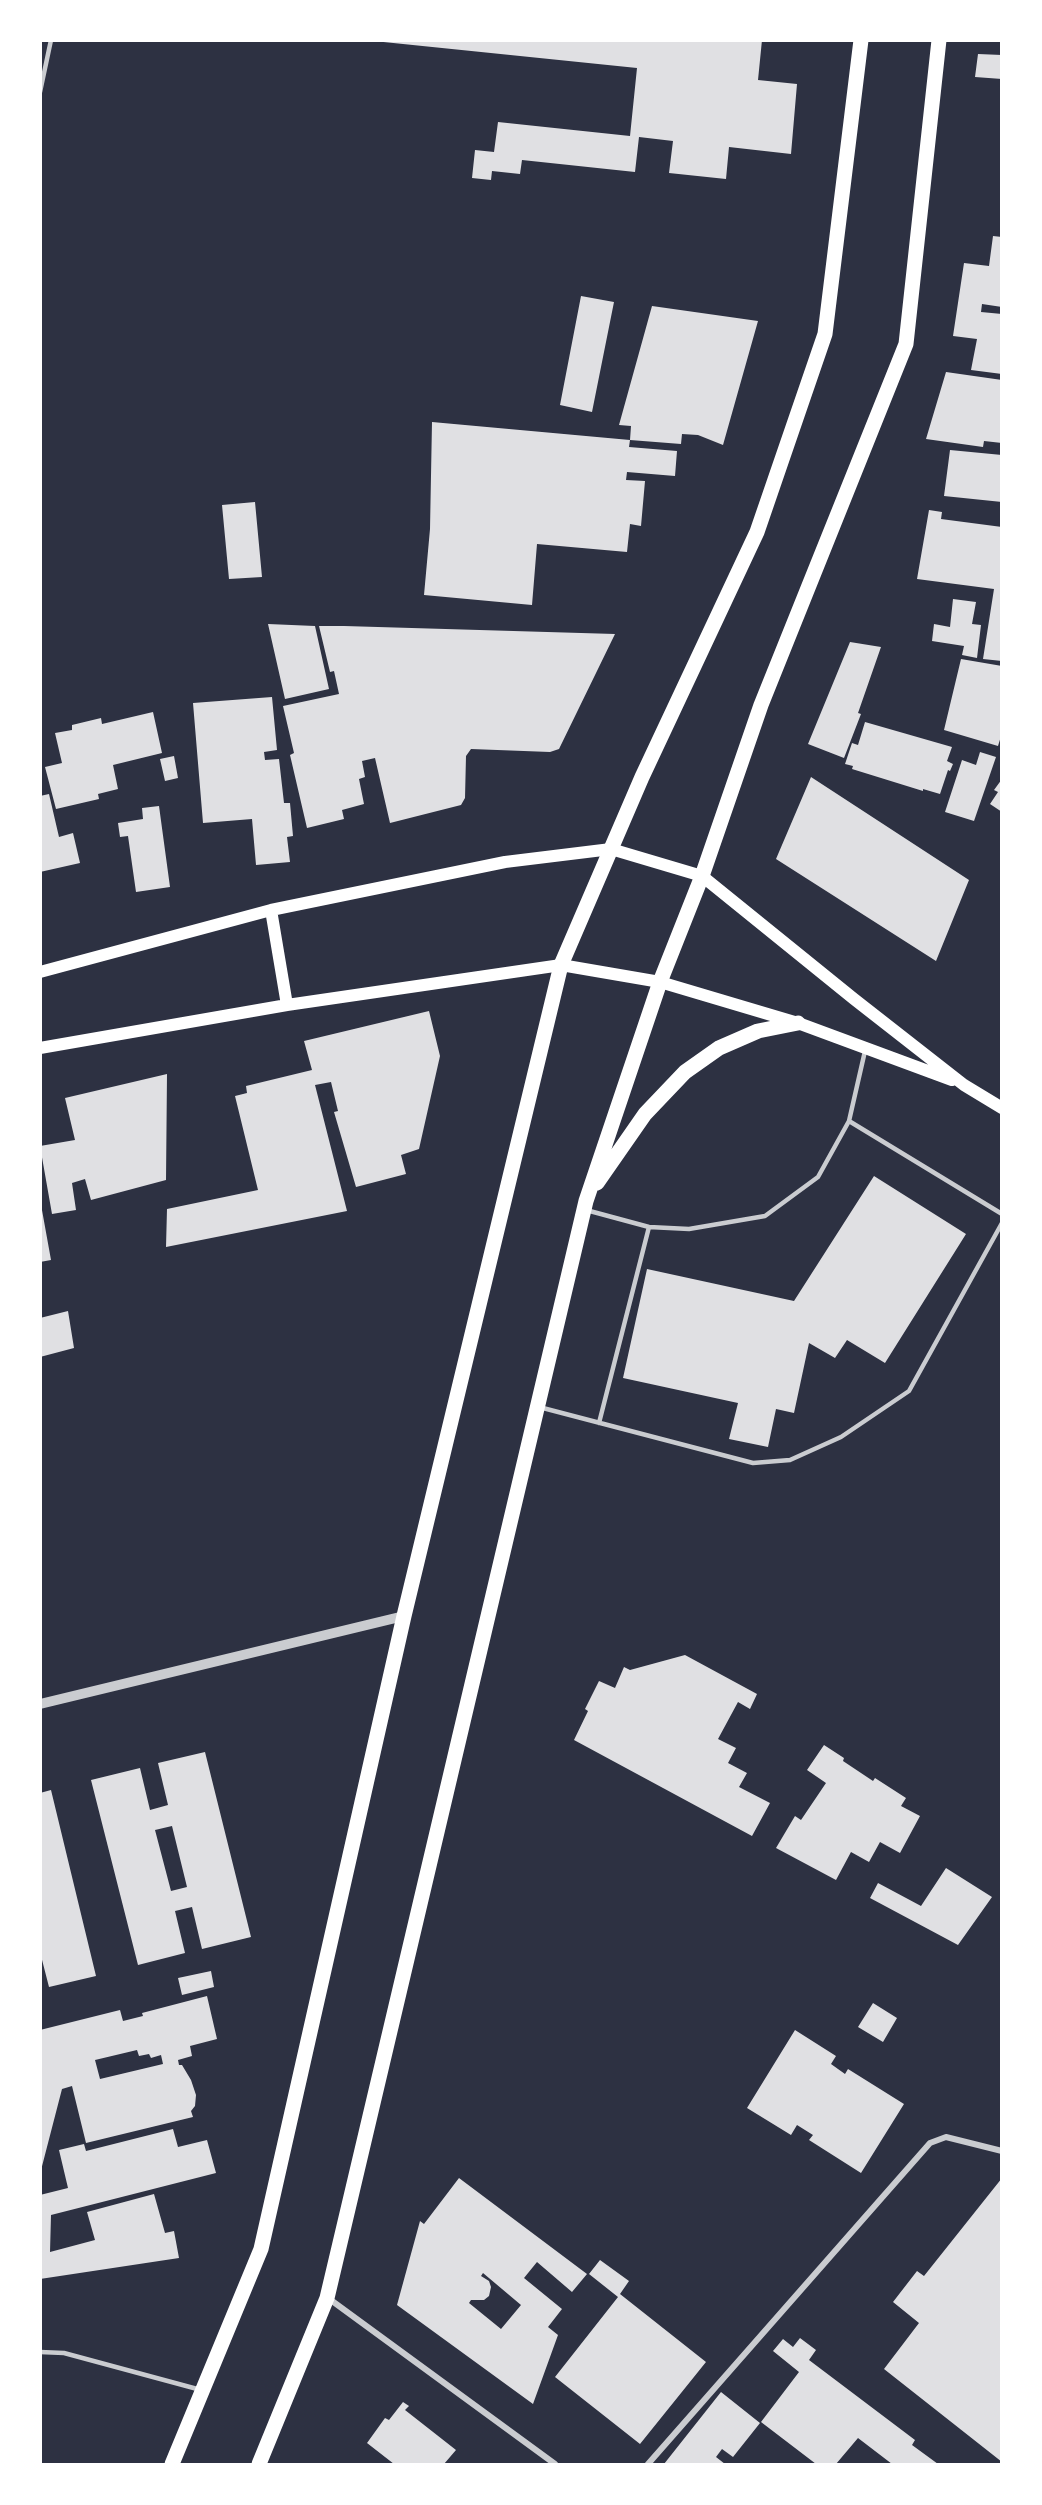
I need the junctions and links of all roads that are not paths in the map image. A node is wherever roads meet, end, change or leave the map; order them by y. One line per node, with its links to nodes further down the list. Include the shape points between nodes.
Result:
1 (51, 40): 4 (lane)
2 (861, 40): 5 (main road, via 825,334 757,532)
3 (939, 40): 6 (main road, via 906,344 761,705)
4 (40, 92)
5 (611, 849): 6 (main road); 7 (main road, via 505,862); 8 (main road)
6 (702, 876): 10 (main road); 15 (main road)
7 (271, 910): 9 (main road); 11 (main road)
8 (561, 965): 10 (main road); 11 (main road); 24 (main road)
9 (40, 972)
10 (660, 982): 12 (main road); 18 (main road)
11 (287, 1005): 13 (main road)
12 (798, 1023): 14 (main road); 18 (main road, via 758,1031 719,1048 685,1072 645,1114)
13 (40, 1048)
14 (866, 1048): 15 (main road); 17 (lane)
15 (964, 1084): 16 (main road)
16 (1002, 1108)
17 (849, 1121): 19 (lane); 21 (lane, via 818,1177 765,1216 688,1229)
18 (584, 1205): 21 (lane); 22 (main road)
19 (1002, 1214)
20 (1002, 1223): 23 (lane, via 909,1391 841,1437 790,1460 753,1463)
21 (649, 1227): 23 (lane)
22 (536, 1406): 23 (lane); 27 (main road)
23 (599, 1423)
24 (404, 1616): 25 (street); 29 (main road, via 261,2249)
25 (40, 1704)
26 (1002, 2151): 33 (street, via 946,2137 930,2143)
27 (327, 2298): 31 (main road); 32 (street)
28 (40, 2352): 29 (lane, via 64,2353)
29 (202, 2390): 30 (main road)
30 (172, 2464)
31 (259, 2464)
32 (555, 2464)
33 (648, 2464)

